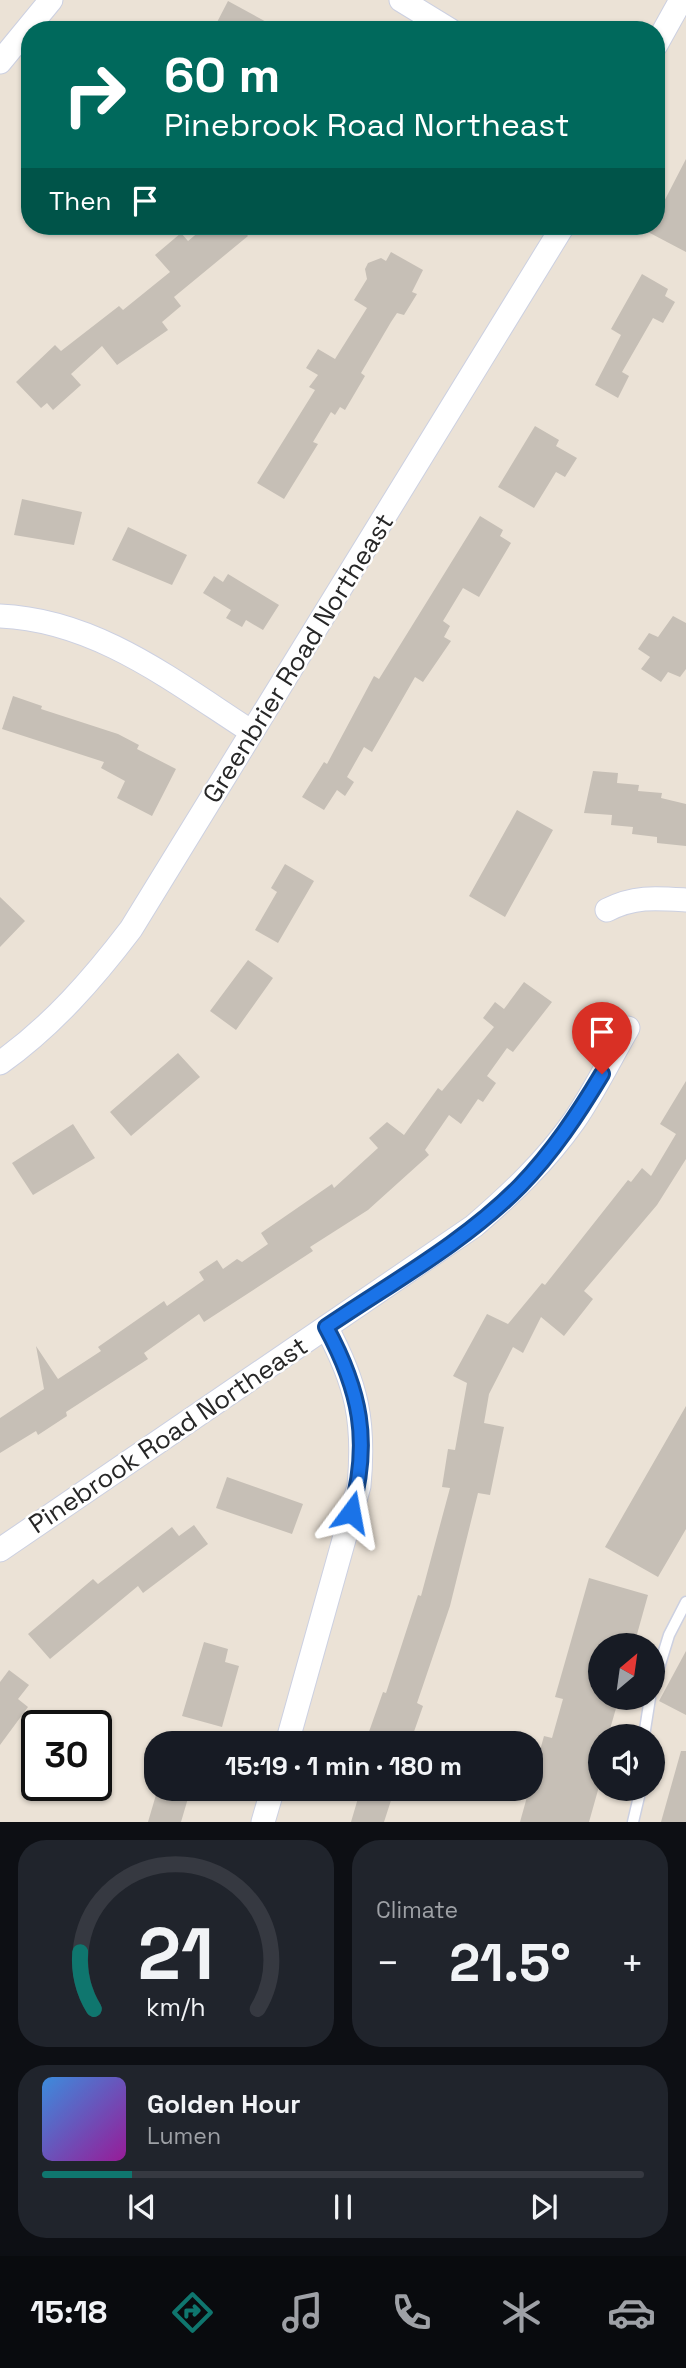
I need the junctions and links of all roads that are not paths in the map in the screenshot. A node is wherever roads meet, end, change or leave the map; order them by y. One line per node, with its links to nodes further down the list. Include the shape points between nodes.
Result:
1 (51, 0): 4 (street)
2 (401, 0): 5 (street)
3 (681, 0): 6 (street)
4 (34, 21)
5 (435, 21)
6 (665, 29)
7 (21, 36): 8 (street)
8 (0, 62)
9 (557, 235): 11 (street, Greenbrier Road Northeast)
10 (0, 616): 11 (street, via 90,634)
11 (253, 732): 15 (street, Greenbrier Road Northeast, via 115,951 60,1013)
12 (686, 900): 13 (street, via 644,897)
13 (607, 910)
14 (628, 1028): 16 (street, Pinebrook Road Northeast, via 575,1119 518,1188 474,1226)
15 (0, 1063)
16 (326, 1327): 17 (street, Pinebrook Road Northeast); 20 (street, via 347,1366 358,1403 363,1447 359,1486)
17 (0, 1550)
18 (686, 1603): 19 (lane)
19 (665, 1648)
20 (290, 1731)
21 (269, 1801): 23 (street)
22 (638, 1801): 24 (lane)
23 (263, 1822)
24 (633, 1822)

